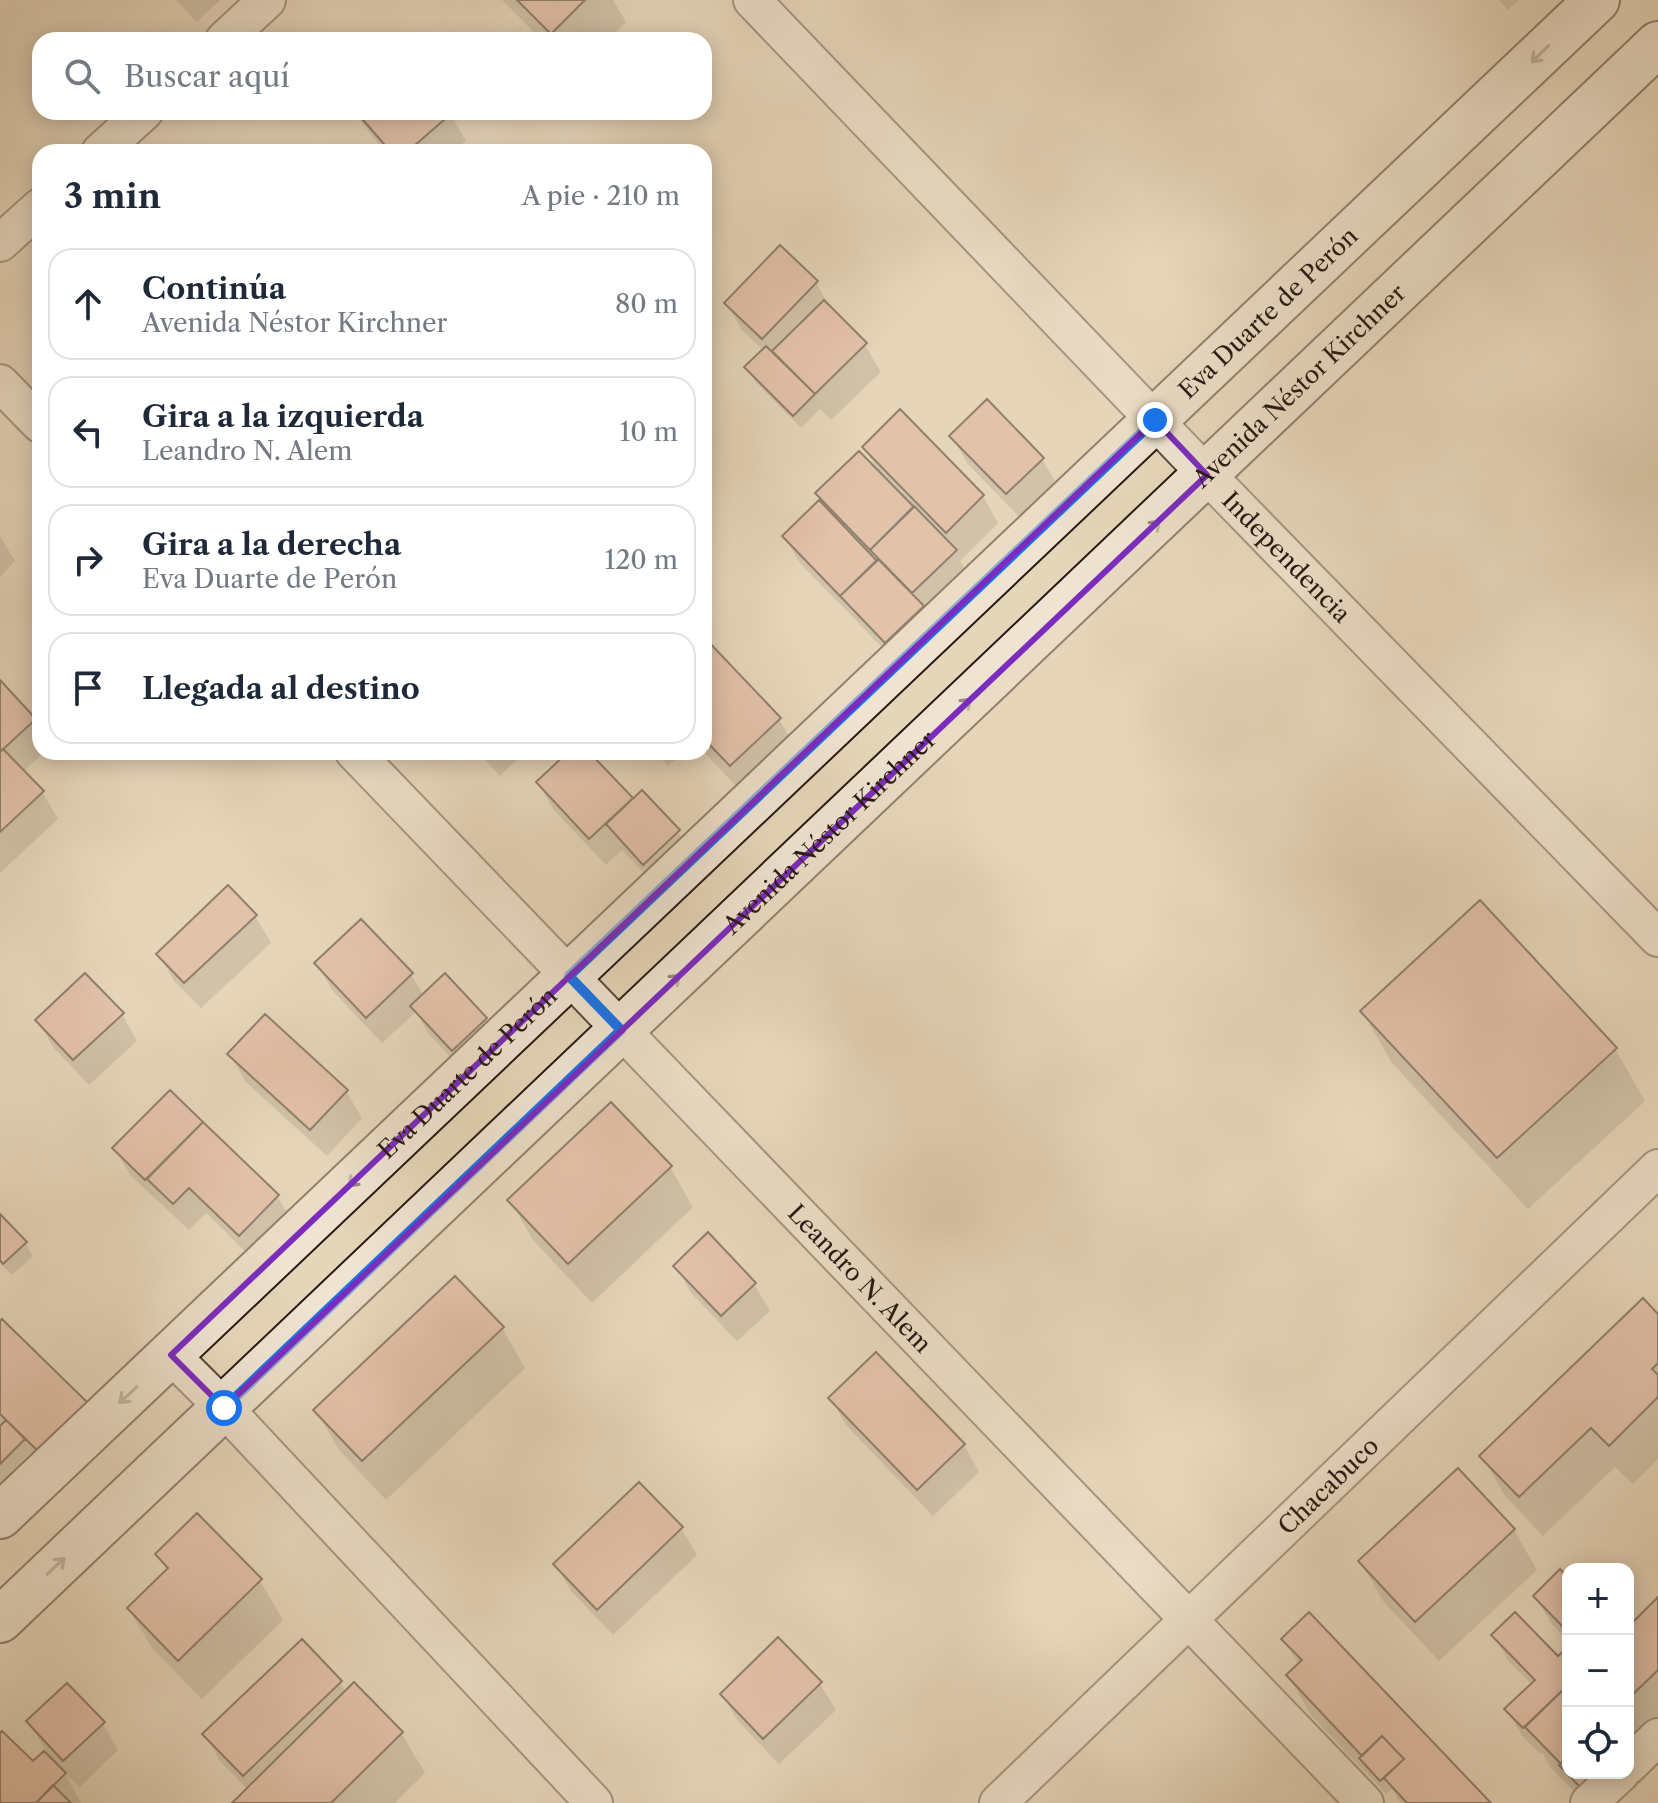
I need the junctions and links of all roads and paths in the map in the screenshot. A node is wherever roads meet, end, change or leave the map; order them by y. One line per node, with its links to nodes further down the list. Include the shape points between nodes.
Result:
1 (267, 0): 4 (street)
2 (752, 0): 12 (street, Independencia)
3 (1597, 0): 12 (street, Eva Duarte de Perón, one-way to 12)
4 (233, 32)
5 (1658, 44): 13 (street, Avenida Néstor Kirchner)
6 (135, 120): 7 (street)
7 (109, 144)
8 (32, 214): 9 (street)
9 (0, 243)
10 (0, 383): 11 (street)
11 (32, 416)
12 (1155, 420): 13 (street, Independencia); 16 (street, Eva Duarte de Perón)
13 (1207, 475): 15 (street, Independencia); 17 (street, Avenida Néstor Kirchner, one-way to 13)
14 (362, 760): 16 (street, Leandro N. Alem)
15 (1658, 938)
16 (569, 976): 17 (street, Leandro N. Alem); 19 (street, Eva Duarte de Perón, one-way to 19)
17 (621, 1030): 20 (street, Avenida Néstor Kirchner); 23 (street, Leandro N. Alem)
18 (1658, 1168): 23 (street, Chacabuco)
19 (171, 1355): 20 (street); 21 (street, Eva Duarte de Perón, one-way to 21)
20 (224, 1408): 22 (street, Avenida Néstor Kirchner, one-way to 20); 27 (street)
21 (0, 1516)
22 (5, 1604)
23 (1190, 1619): 28 (street, Chacabuco); 29 (street, Leandro N. Alem)
24 (1658, 1737): 25 (street)
25 (1634, 1760)
26 (1615, 1779): 30 (street)
27 (594, 1803)
28 (998, 1803)
29 (1365, 1803)
30 (1589, 1803)

